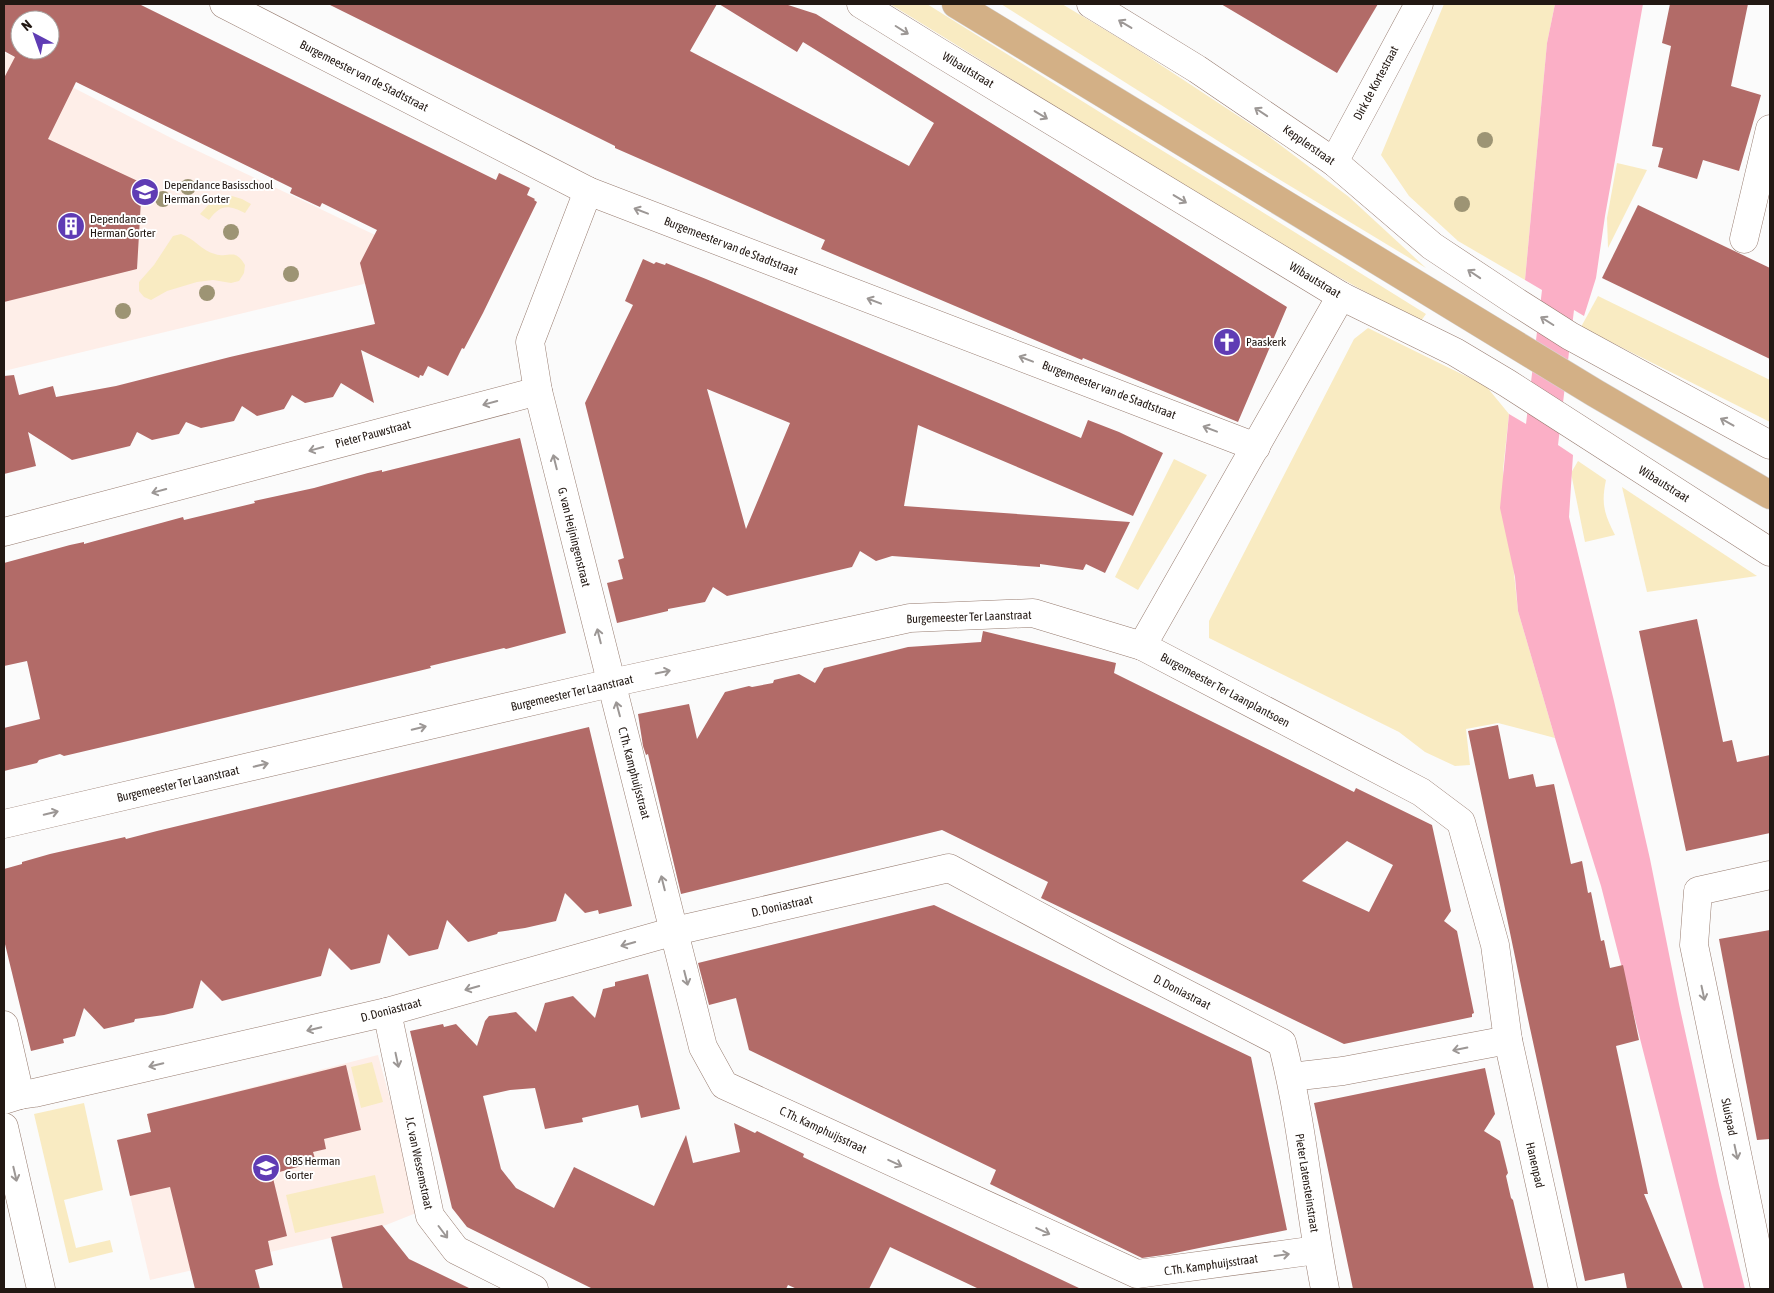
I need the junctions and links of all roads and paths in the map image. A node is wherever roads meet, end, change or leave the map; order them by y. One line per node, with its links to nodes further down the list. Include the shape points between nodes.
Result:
1 (224, 4): 8 (street, Burgemeester van de Stadtstraat)
2 (861, 4): 10 (street, Wibautstraat, one-way to 10)
3 (956, 4): 14 (main road, via 1595,393)
4 (1091, 4): 7 (street, Kepplerstraat, one-way to 4, via 1197,68)
5 (1419, 4): 7 (street, Dirk de Kortestraat)
6 (1770, 129): 9 (street)
7 (1334, 162): 12 (street, Kepplerstraat, one-way to 7, via 1579,341 1515,301 1432,246)
8 (588, 192): 11 (street, via 530,342); 13 (street, Burgemeester van de Stadtstraat, one-way to 8)
9 (1744, 240)
10 (1340, 296): 13 (street); 16 (street, Wibautstraat, via 1455,352)
11 (538, 391): 15 (street, Pieter Pauwstraat, one-way to 15); 18 (street, G. van Heijningenstraat, one-way to 11)
12 (1770, 445)
13 (1256, 447): 17 (street)
14 (1770, 495)
15 (4, 532)
16 (1770, 552)
17 (1142, 646): 18 (street, Burgemeester Ter Laanstraat, one-way to 17, via 910,618 1033,613); 24 (street, Burgemeester Ter Laanplantsoen, via 1421,792 1461,822 1495,945)
18 (611, 683): 19 (street, Burgemeester Ter Laanstraat, one-way to 18); 21 (street, C.Th. Kamphuijsstraat, one-way to 18)
19 (4, 824)
20 (1770, 875): 33 (street, Sluispad, one-way to 33, via 1698,891 1694,945)
21 (675, 931): 22 (street, D. Doniastraat, one-way to 22); 25 (street, D. Doniastraat, via 949,868 1282,1043); 28 (street, C.Th. Kamphuijsstraat, one-way to 28, via 704,1052 724,1085 1137,1274)
22 (387, 1012): 26 (street, D. Doniastraat, one-way to 26); 30 (street, J.C. van Wessemstraat, one-way to 30, via 430,1216 456,1250)
23 (4, 1025): 26 (street)
24 (1508, 1040): 25 (street, one-way to 25, via 1343,1071); 32 (street, Hanenpad)
25 (1291, 1077): 28 (street, Pieter Latensteinstraat)
26 (12, 1097)
27 (4, 1127): 29 (street, one-way to 29)
28 (1317, 1250): 31 (street, Pieter Latensteinstraat)
29 (41, 1289)
30 (534, 1289)
31 (1326, 1289)
32 (1563, 1289)
33 (1765, 1289)

